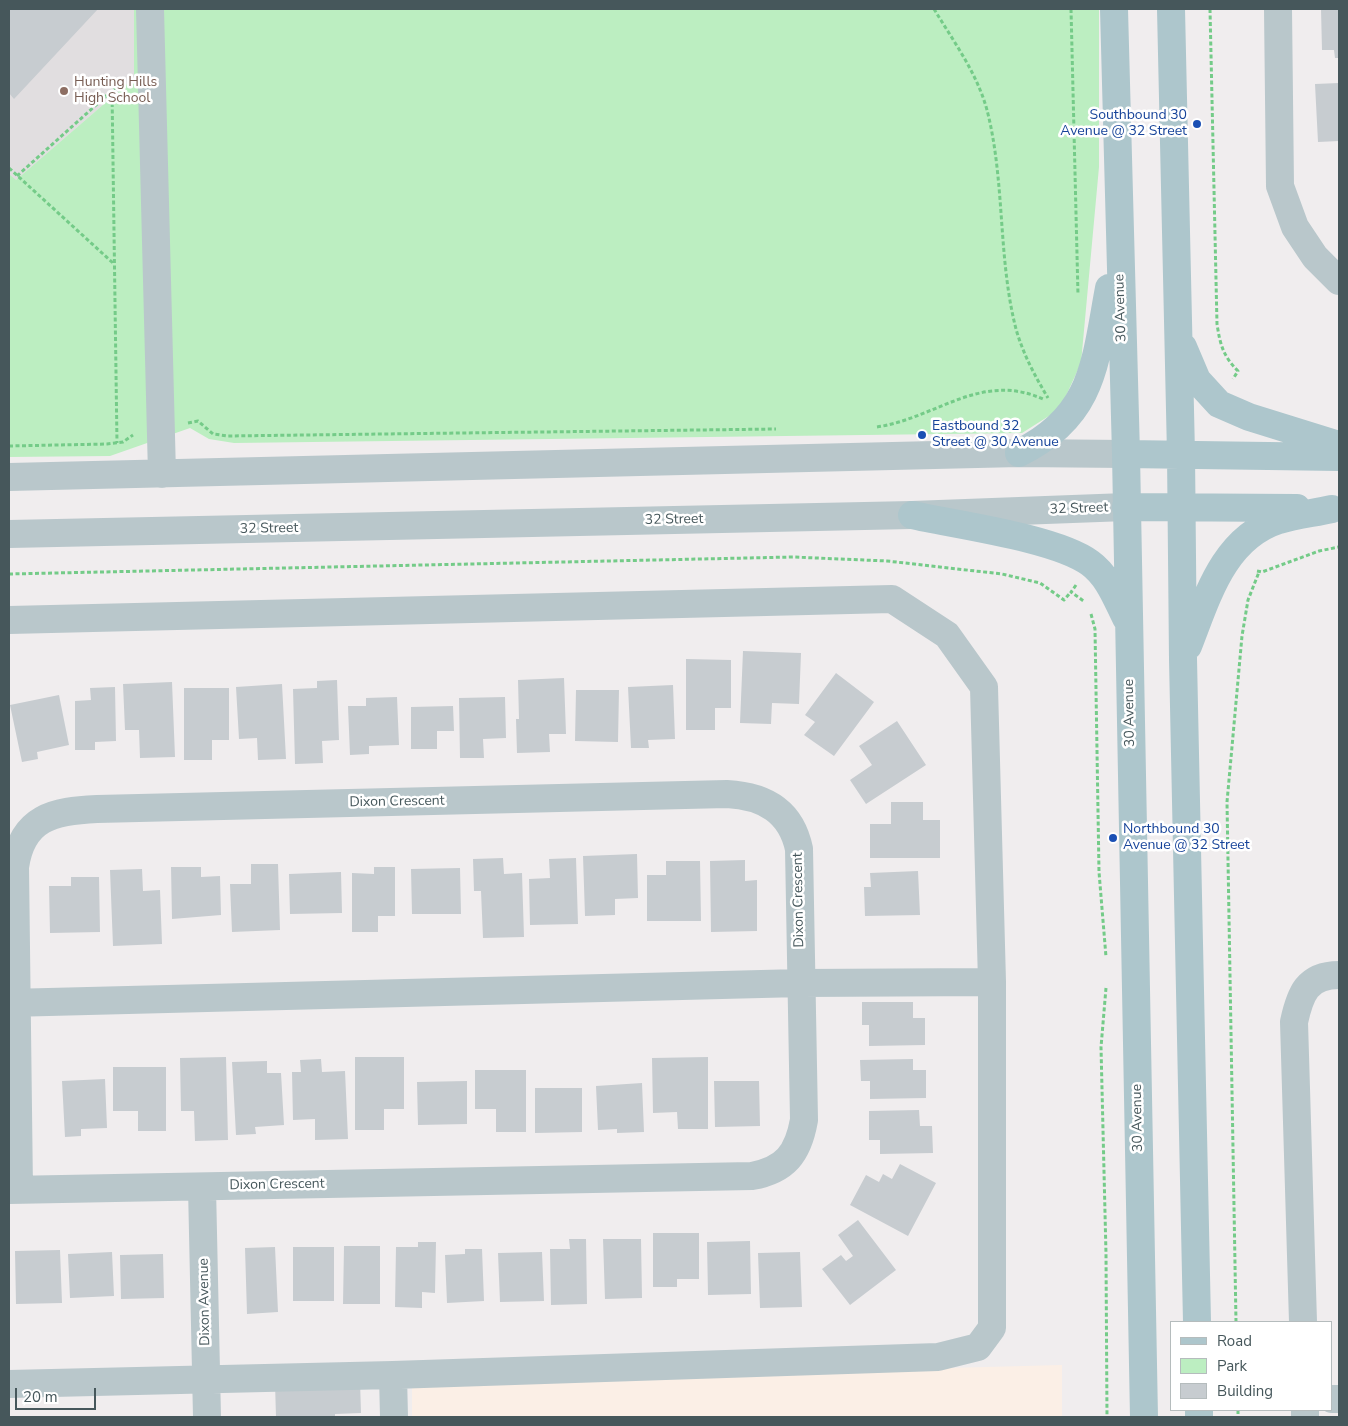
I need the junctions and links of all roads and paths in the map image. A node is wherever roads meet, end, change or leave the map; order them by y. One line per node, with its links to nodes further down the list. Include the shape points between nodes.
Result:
1 (150, 9): 29 (street)
2 (934, 9): 19 (path, via 981,90 988,112 996,157 1012,311 1027,360 1051,403 1036,395 991,390 971,393)
3 (1071, 9): 15 (path)
4 (1114, 9): 12 (main road, 30 Avenue)
5 (1171, 9): 16 (main road)
6 (1210, 9): 17 (path, via 1217,324 1220,346 1238,371)
7 (1278, 9): 14 (street, via 1280,186 1295,227 1315,257)
8 (132, 73): 9 (path)
9 (112, 90): 11 (path); 13 (path)
10 (9, 168): 11 (path)
11 (17, 176): 13 (path)
12 (1119, 240): 25 (main road, via 1096,356 1084,395 1056,431 1041,443); 26 (main road, 30 Avenue)
13 (113, 264): 22 (path)
14 (1339, 281)
15 (1078, 298)
16 (1177, 334): 23 (main road, via 1197,380 1219,404 1249,417); 27 (main road)
17 (1230, 385)
18 (179, 424): 20 (path, via 198,421 213,434 228,436)
19 (872, 428)
20 (783, 429)
21 (135, 433): 22 (path)
22 (117, 443): 24 (path)
23 (1339, 445)
24 (9, 446)
25 (1019, 453): 26 (street); 29 (street)
26 (1126, 454): 27 (main road); 31 (main road, 30 Avenue)
27 (1181, 454): 28 (main road); 32 (main road)
28 (1339, 457)
29 (162, 474): 30 (street)
30 (9, 477)
31 (1126, 507): 32 (main road, 32 Street); 34 (street, 32 Street); 41 (main road, 30 Avenue)
32 (1181, 507): 33 (main road, 32 Street); 42 (main road)
33 (1336, 509): 42 (main road, via 1278,521 1249,537 1230,553 1208,595)
34 (912, 515): 35 (street, 32 Street); 41 (main road, via 1041,543 1090,563 1104,576)
35 (9, 534)
36 (1339, 547): 52 (path, via 1260,572 1248,600 1243,629 1227,802)
37 (9, 574): 39 (path, via 793,558 887,561 970,569 1040,583 1064,600)
38 (1076, 584): 39 (path)
39 (1071, 592): 43 (path, via 1089,608 1095,629 1099,872)
40 (9, 620): 45 (street, via 892,600 947,636 984,687)
41 (1129, 624): 60 (main road, 30 Avenue)
42 (1183, 659): 51 (main road)
43 (1106, 960)
44 (1339, 975): 53 (street, via 1326,975 1311,982 1299,999 1294,1022)
45 (992, 982): 46 (street); 54 (street, via 992,1328 978,1347 938,1357)
46 (801, 983): 48 (street); 48 (street, Dixon Crescent, via 799,849 796,837 783,815 757,799 742,795 107,808 68,810 47,816 33,825 23,839 15,867); 49 (street, Dixon Crescent, via 804,1120 801,1138 784,1164 769,1173 752,1176)
47 (1106, 986): 59 (path, via 1101,1047)
48 (12, 1003): 50 (street, Dixon Crescent)
49 (202, 1187): 50 (street, Dixon Crescent); 55 (street, Dixon Avenue)
50 (14, 1190)
51 (1197, 1321)
52 (1236, 1321)
53 (1303, 1321)
54 (393, 1375): 55 (street); 58 (street)
55 (206, 1380): 56 (street); 57 (street, Dixon Avenue)
56 (9, 1384)
57 (207, 1417)
58 (394, 1417)
59 (1107, 1417)
60 (1144, 1417)

